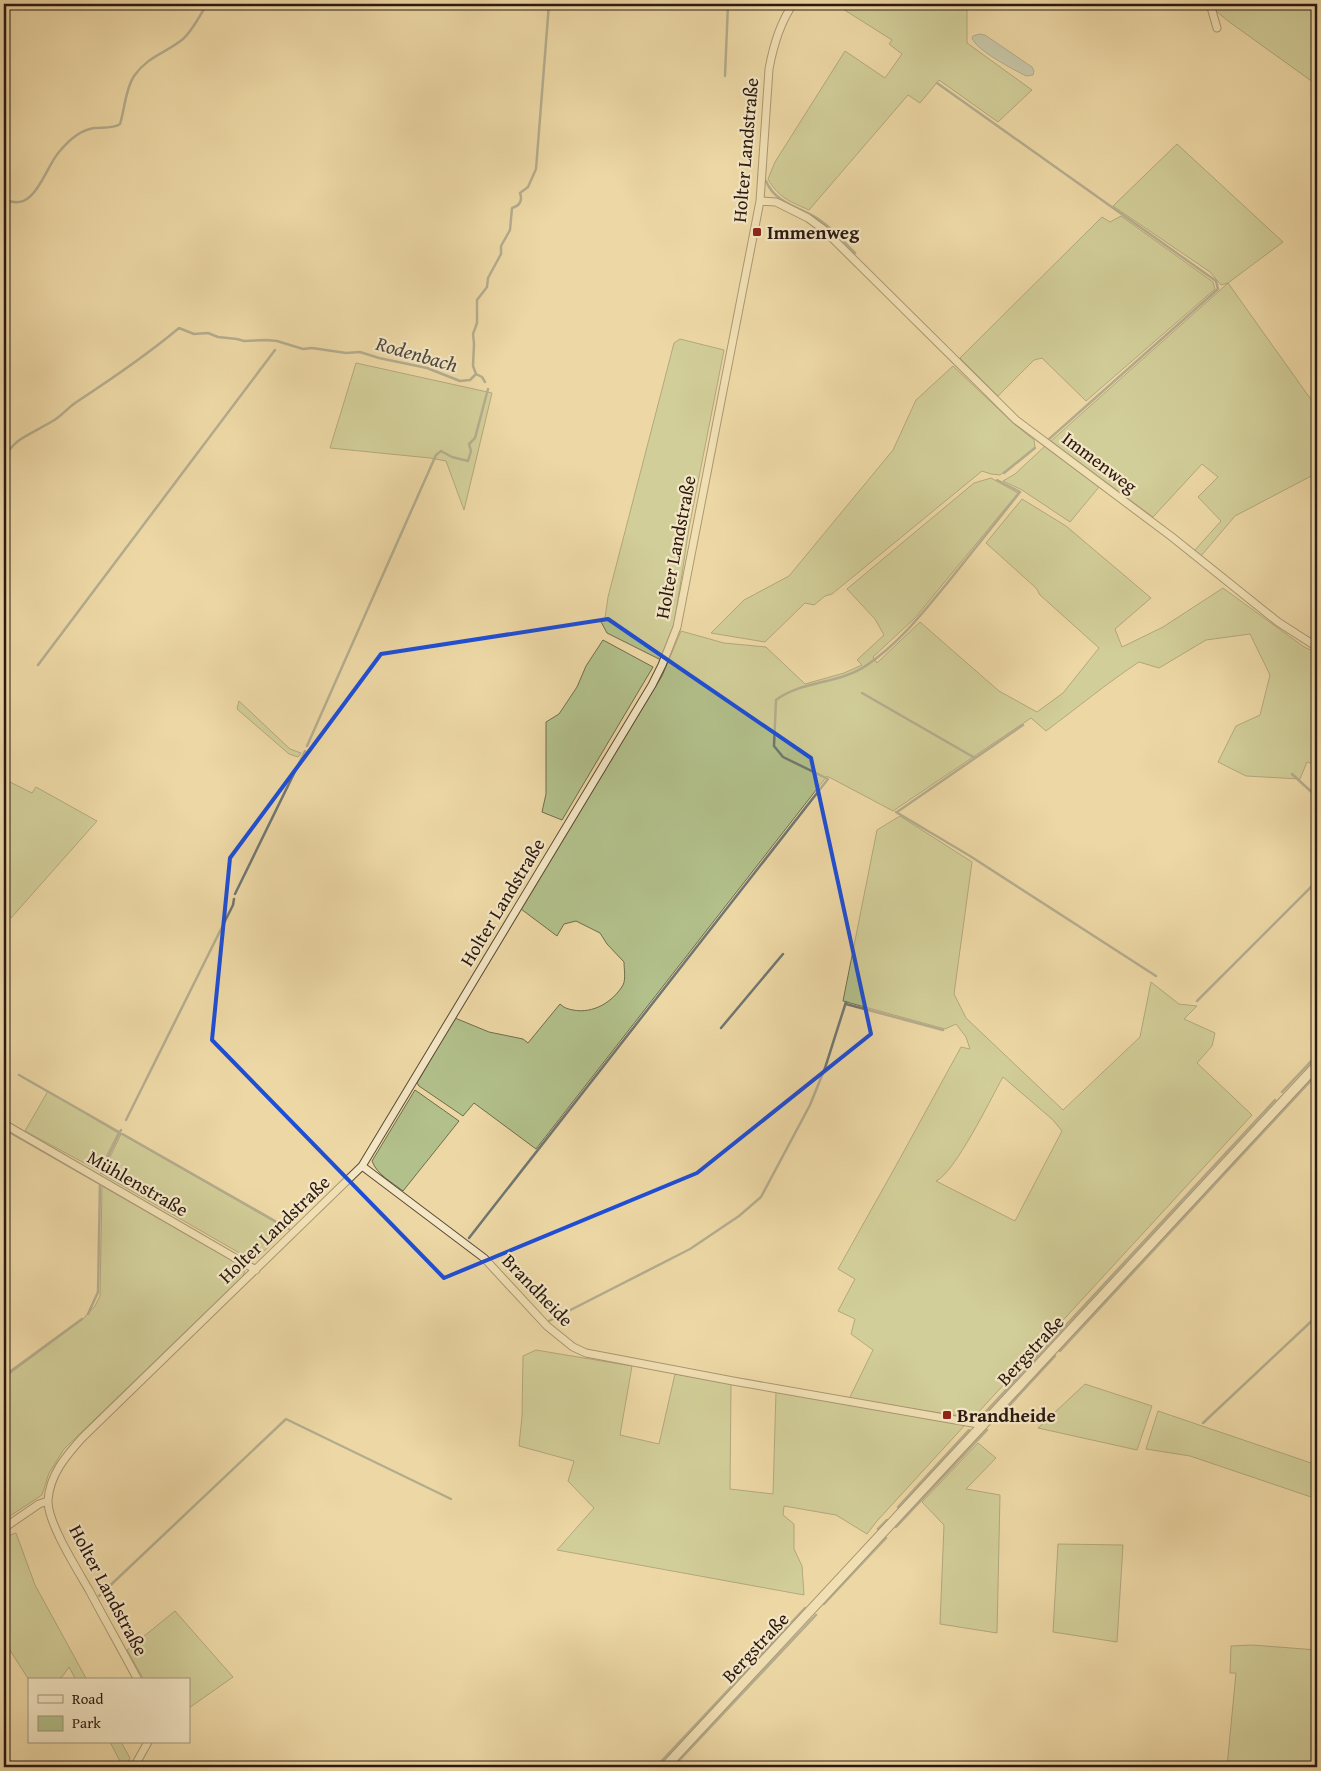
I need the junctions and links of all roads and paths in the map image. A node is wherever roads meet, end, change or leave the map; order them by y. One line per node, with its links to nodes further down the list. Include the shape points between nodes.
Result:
1 (793, 4): 4 (street, Holter Landstraße, via 780,27 769,69)
2 (1210, 4): 3 (street)
3 (1217, 28)
4 (760, 202): 5 (street, Immenweg, via 776,202 823,229 1016,420 1172,536 1278,622); 8 (street, Holter Landstraße, via 676,627 662,665)
5 (1317, 646)
6 (1317, 1065): 10 (street, Bergstraße)
7 (4, 1124): 9 (street, Mühlenstraße)
8 (362, 1166): 9 (street, Holter Landstraße); 10 (street, Brandheide, via 484,1258 547,1326 586,1353)
9 (256, 1270): 11 (street, Holter Landstraße, via 61,1461)
10 (984, 1424): 16 (street, Bergstraße)
11 (48, 1500): 12 (street); 13 (street, Holter Landstraße, via 52,1519 66,1550)
12 (4, 1528)
13 (137, 1678)
14 (147, 1744): 15 (street)
15 (134, 1767)
16 (665, 1767)

